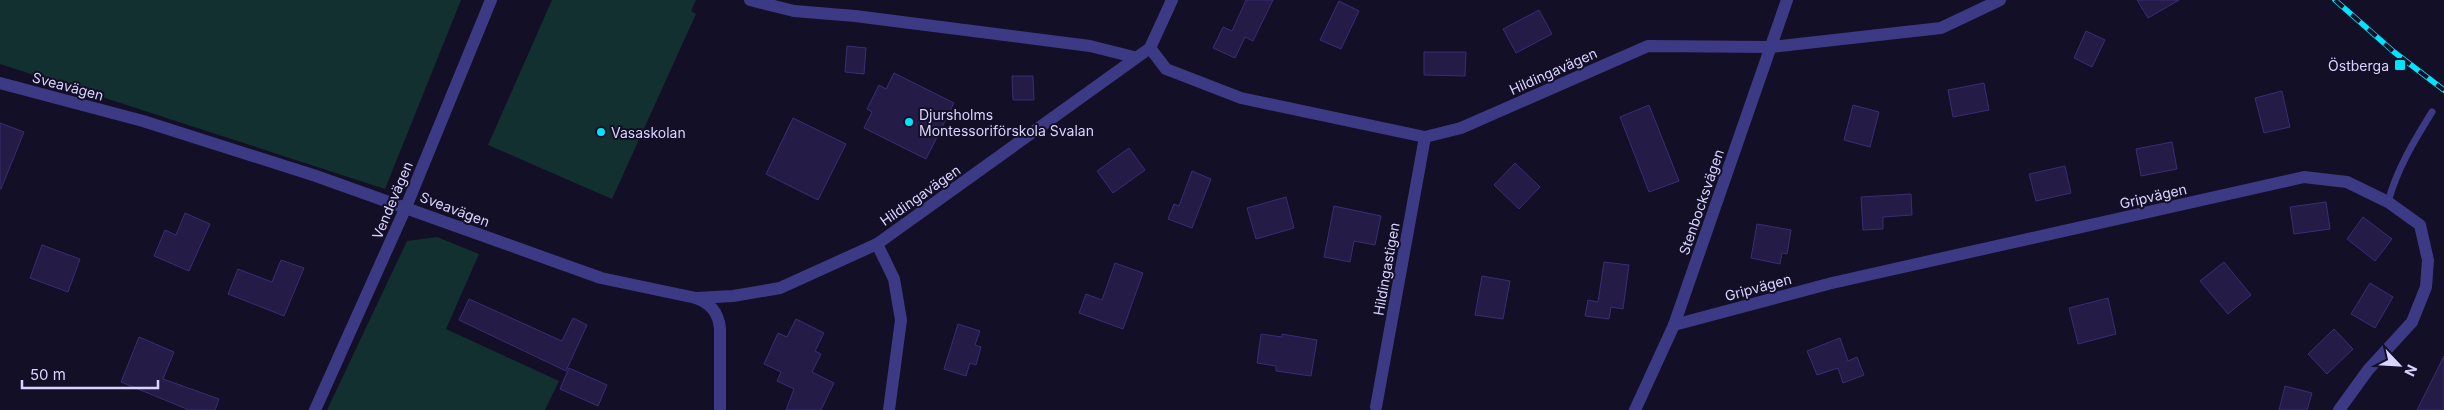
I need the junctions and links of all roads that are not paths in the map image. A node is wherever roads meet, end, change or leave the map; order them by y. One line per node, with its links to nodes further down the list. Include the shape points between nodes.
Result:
1 (491, 0): 13 (street, Vendevägen)
2 (750, 0): 8 (street, via 794,11 1090,46)
3 (1172, 0): 7 (street)
4 (1787, 0): 6 (street, Stenbocksvägen)
5 (2000, 0): 6 (street, Hildingavägen, via 1941,28)
6 (1771, 47): 11 (street, Hildingavägen, via 1648,46 1461,128); 16 (street, Stenbocksvägen)
7 (1150, 48): 8 (street, Hildingavägen); 11 (street, Hildingavägen, via 1166,69 1241,98)
8 (1134, 57): 14 (street, Hildingavägen)
9 (0, 83): 13 (street, Sveavägen, via 143,121)
10 (2432, 112): 12 (lane, via 2393,181)
11 (1425, 136): 17 (street, Hildingastigen)
12 (2388, 202): 16 (street, Gripvägen, via 2347,182 2304,177 1832,283); 22 (street, Gripvägen, via 2420,225 2428,260 2426,287 2412,322 2368,370)
13 (406, 207): 15 (street, Sveavägen, via 602,278); 18 (street, Vendevägen)
14 (877, 244): 15 (street, Hildingavägen, via 780,288); 20 (street, via 894,279 901,320)
15 (696, 298): 19 (street, Sveavägen, via 709,303 719,319)
16 (1674, 325): 21 (street, Stenbocksvägen)
17 (1376, 407)
18 (315, 410)
19 (720, 410)
20 (889, 410)
21 (1635, 410)
22 (2338, 410)

